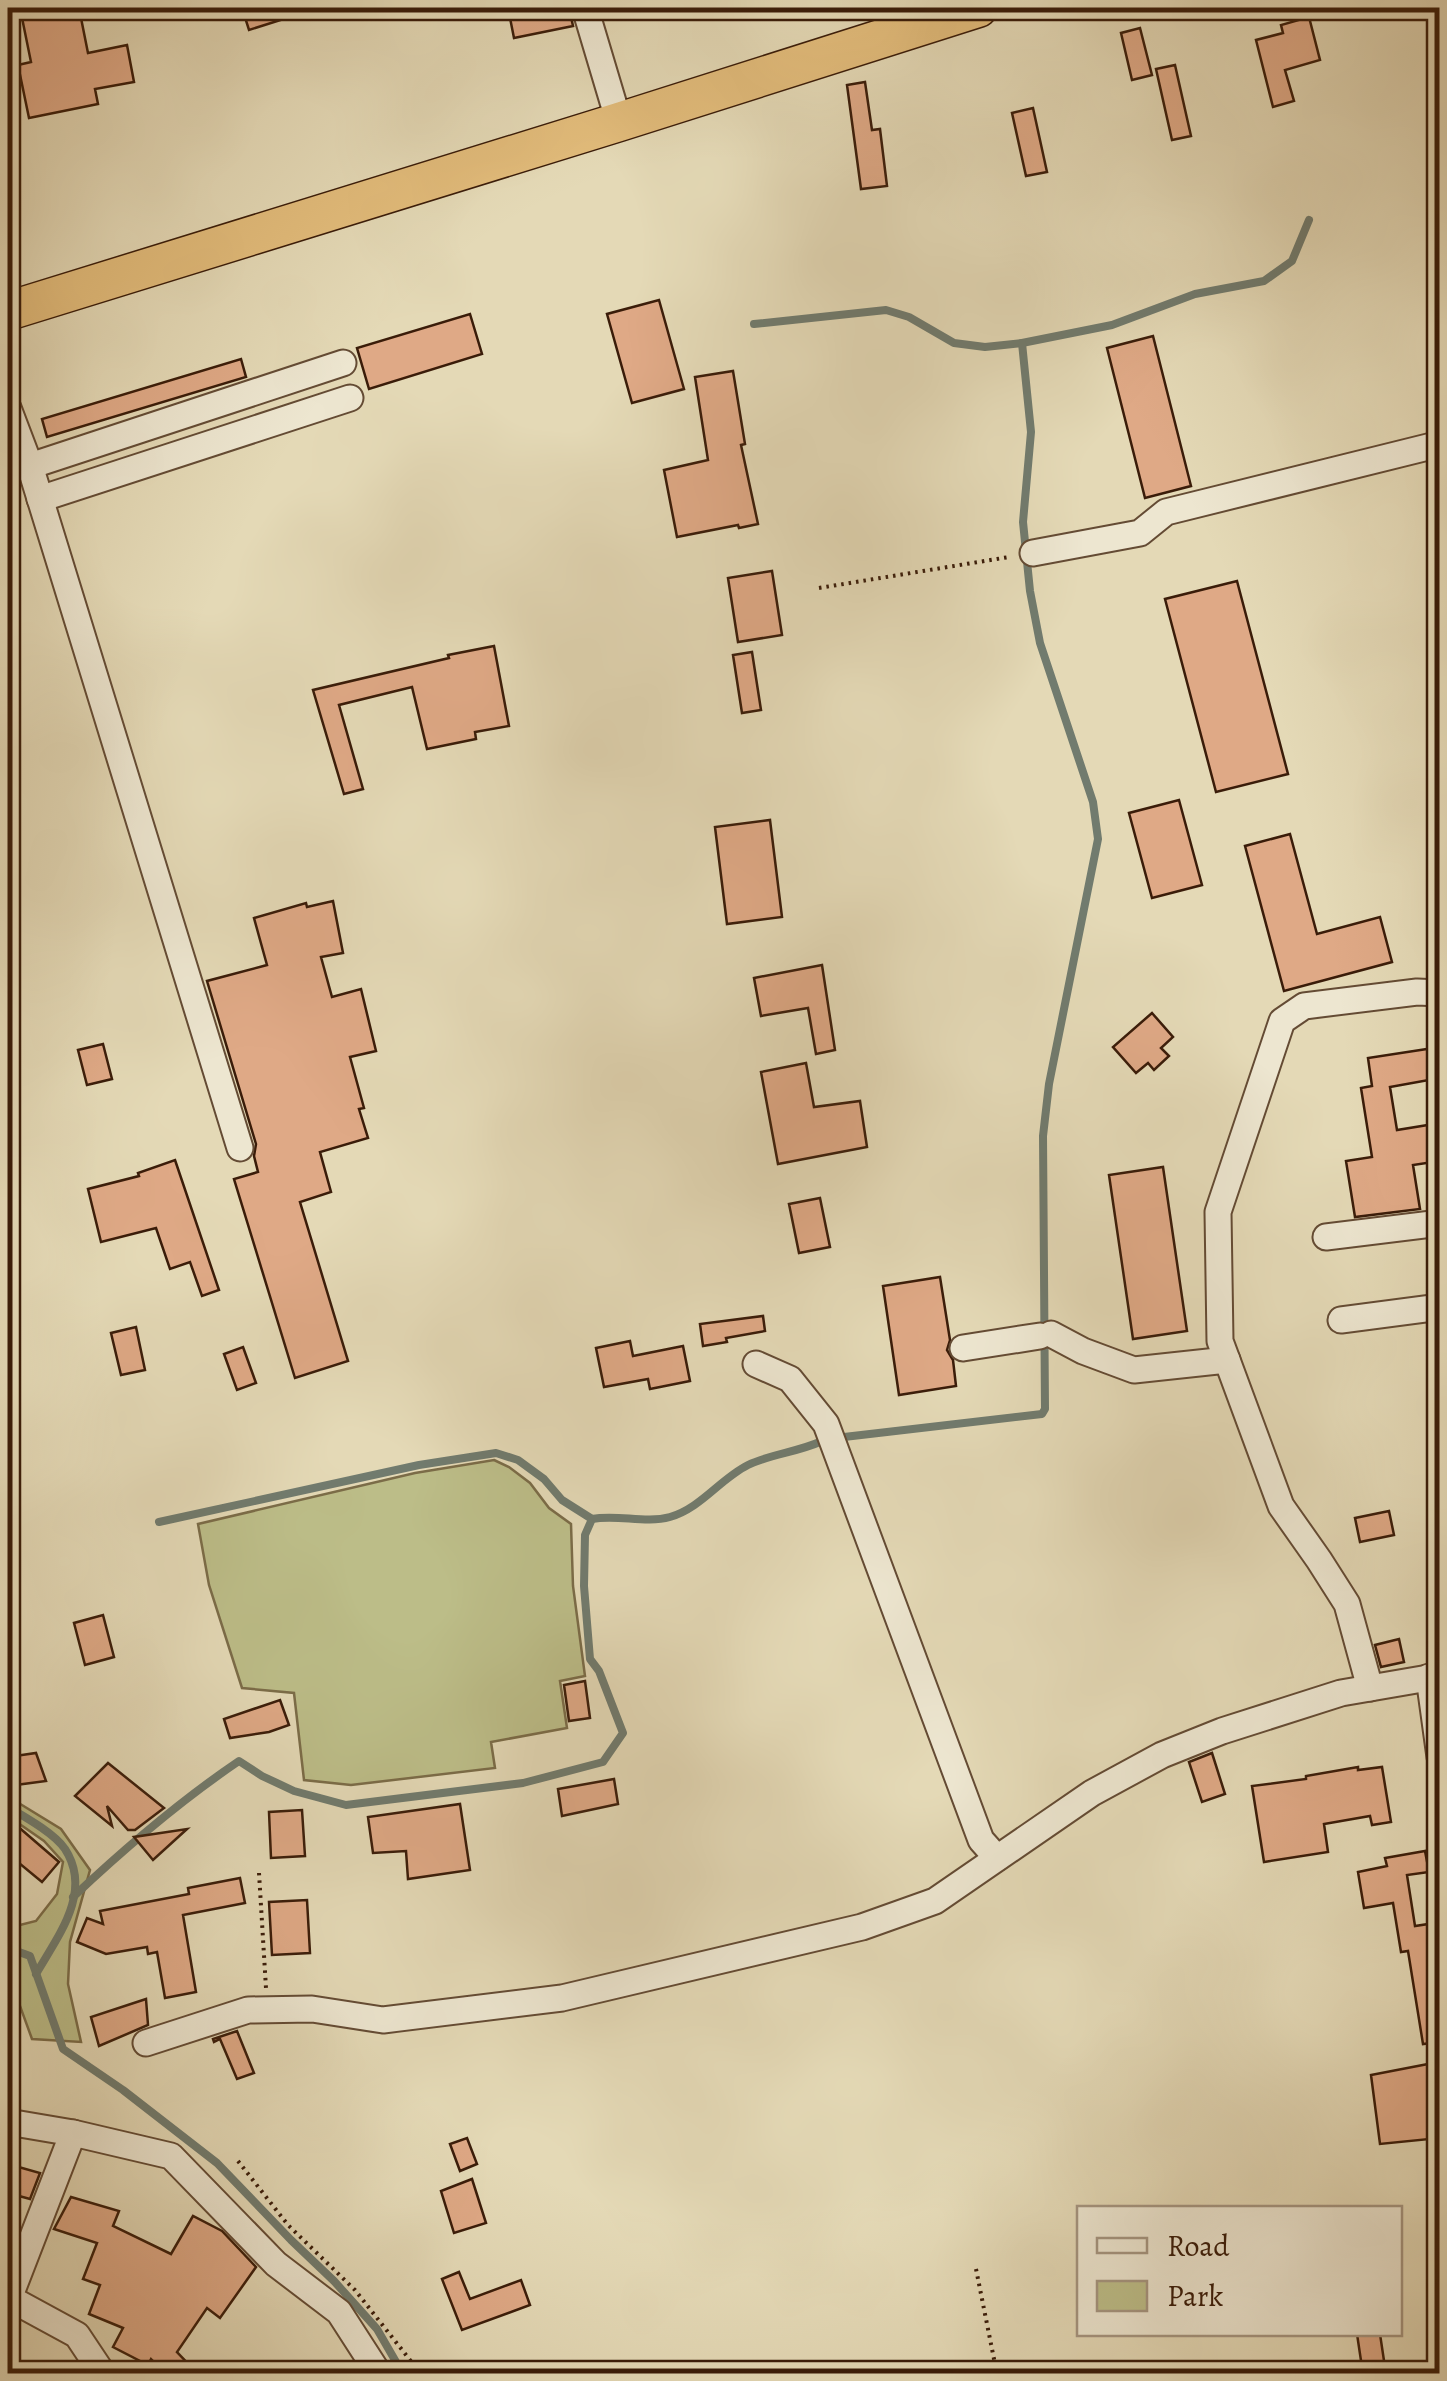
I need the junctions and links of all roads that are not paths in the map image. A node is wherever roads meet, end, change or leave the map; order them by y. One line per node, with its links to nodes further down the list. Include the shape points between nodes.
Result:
1 (585, 8): 3 (street)
2 (978, 8): 3 (highway)
3 (619, 122): 4 (highway)
4 (8, 311)
5 (343, 363): 9 (street)
6 (350, 398): 10 (street)
7 (8, 408): 9 (street)
8 (1440, 444): 11 (street, via 1166,512 1140,533)
9 (30, 466): 10 (street)
10 (40, 499): 13 (street)
11 (1023, 554)
12 (1440, 993): 19 (street, via 1304,1006 1282,1021 1218,1212 1220,1341)
13 (240, 1148)
14 (1440, 1223): 15 (street)
15 (1326, 1237)
16 (1440, 1307): 17 (street)
17 (1341, 1320)
18 (964, 1348): 19 (street, via 1046,1334 1134,1370)
19 (1227, 1360): 22 (street, via 1280,1506 1346,1604)
20 (756, 1364): 24 (street, via 790,1379 826,1424 980,1840)
21 (1434, 1677): 22 (street); 23 (street)
22 (1370, 1688): 24 (street, via 1162,1755)
23 (1440, 1757)
24 (997, 1858): 25 (street, via 935,1901 862,1927 562,1998 383,2020 312,2009 248,2010)
25 (146, 2043)
26 (8, 2122): 27 (street)
27 (73, 2133): 28 (street); 30 (street, via 171,2156 276,2264 339,2312)
28 (8, 2300): 29 (street, via 77,2335)
29 (104, 2374)
30 (379, 2374)

